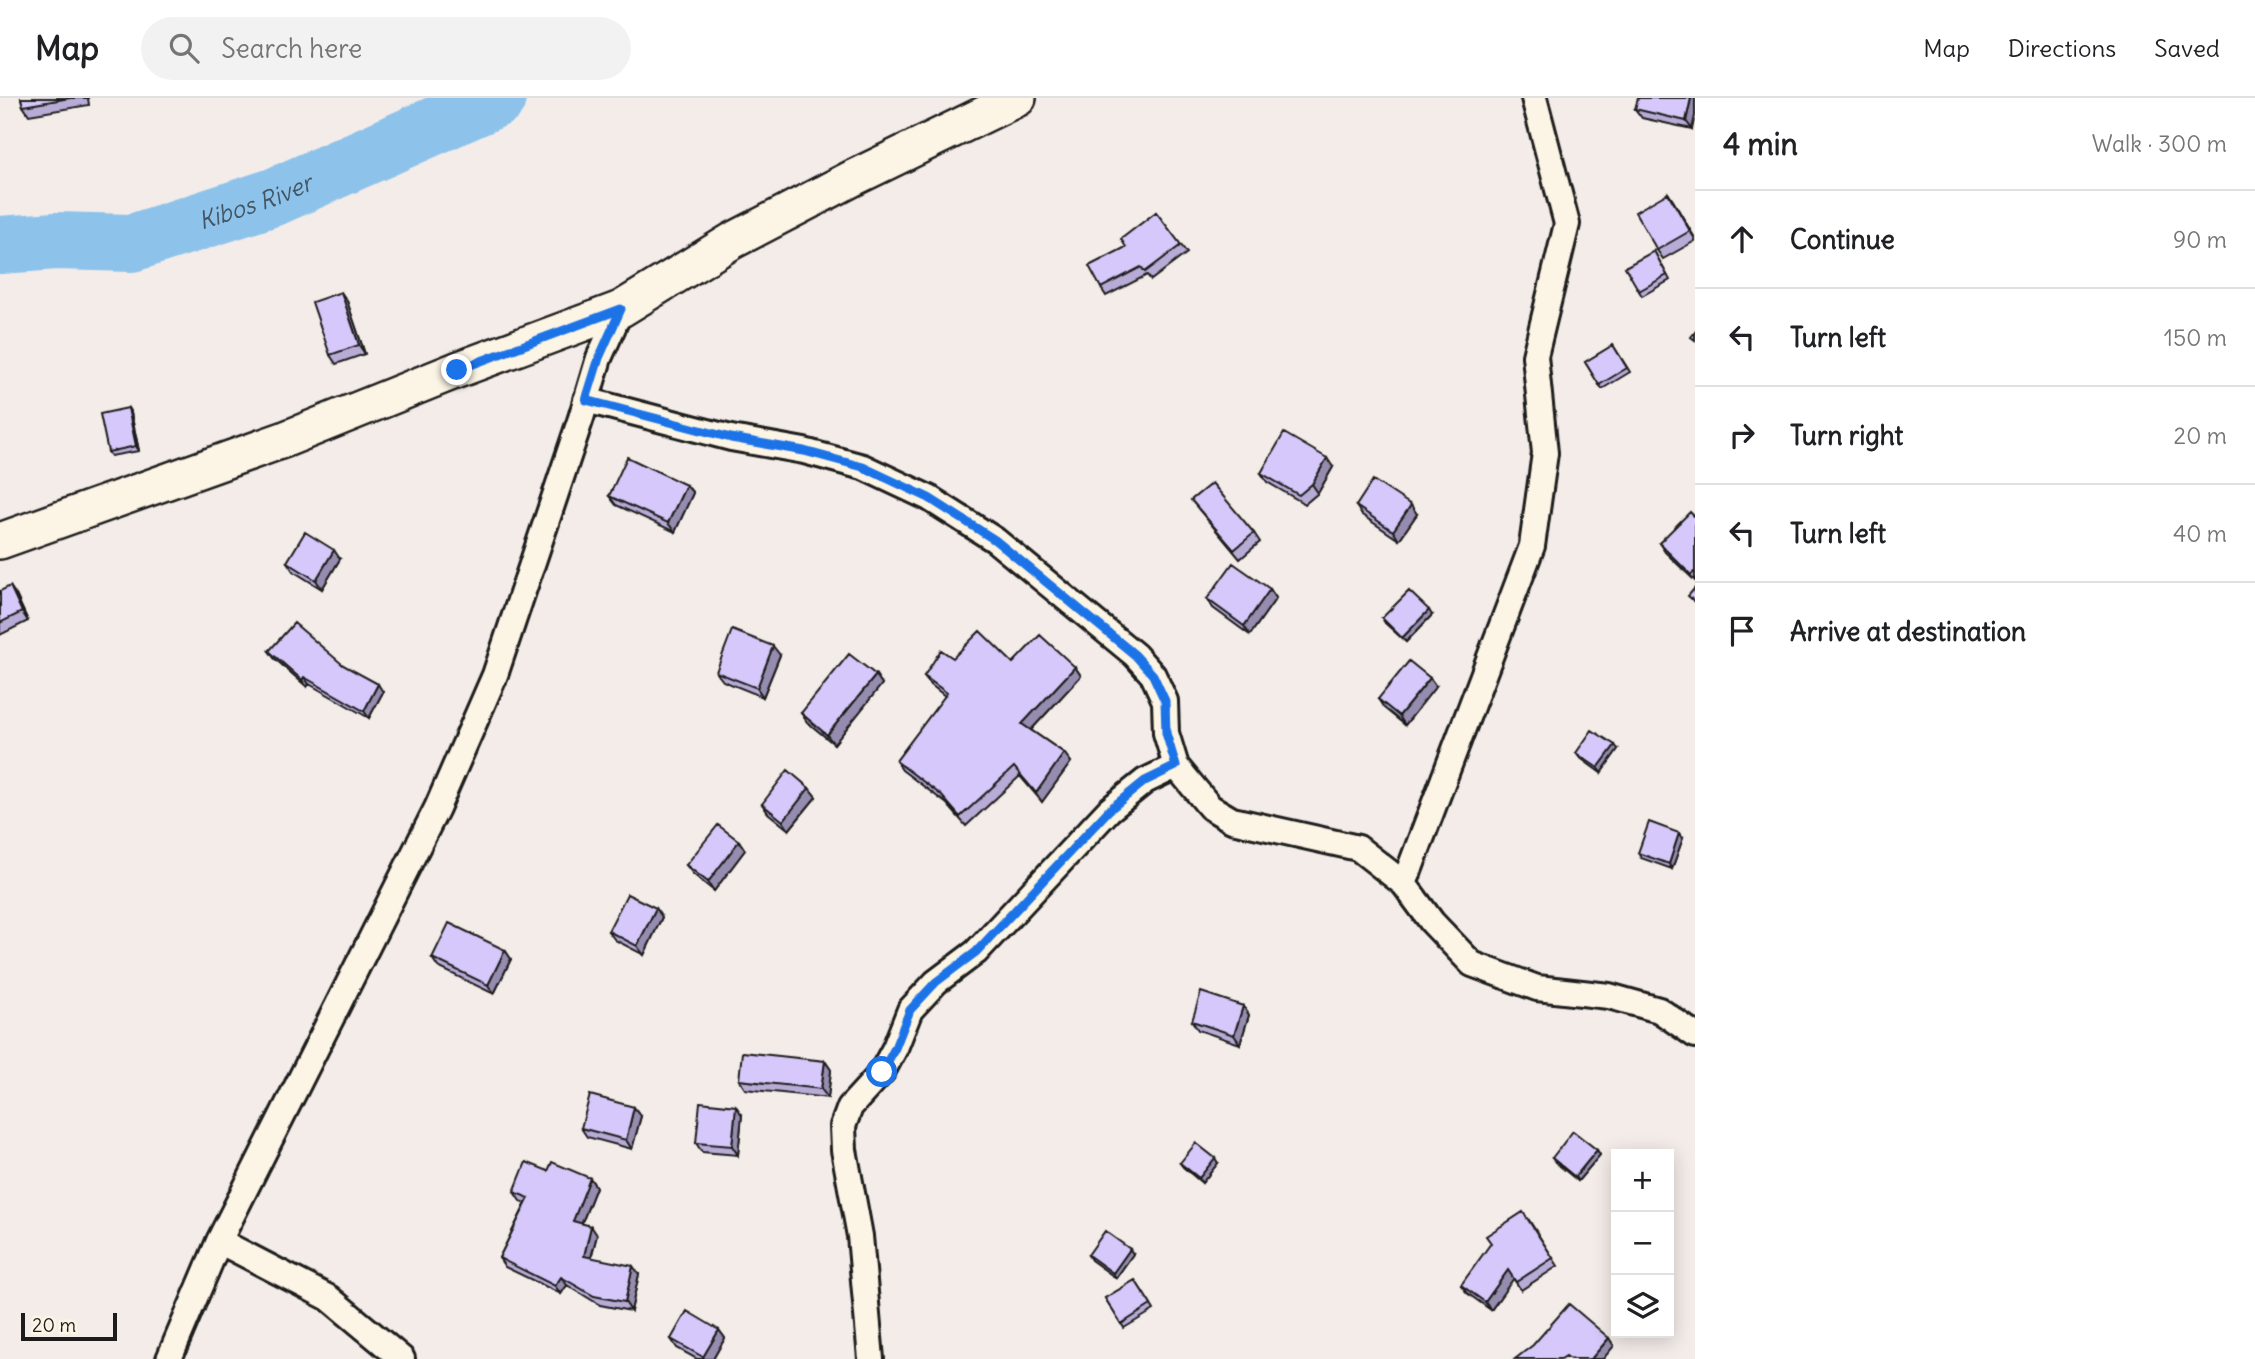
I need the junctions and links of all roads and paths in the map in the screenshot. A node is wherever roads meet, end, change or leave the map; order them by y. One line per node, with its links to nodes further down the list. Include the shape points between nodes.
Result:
1 (1018, 98): 3 (main road, via 732,241)
2 (1534, 98): 7 (street, via 1567,224 1535,356 1545,453 1532,546)
3 (621, 309): 4 (street); 5 (main road, via 283,440)
4 (586, 400): 6 (street, via 863,467 929,498 995,540 1144,665 1165,701 1166,733); 9 (street, via 495,675 438,808)
5 (0, 541)
6 (1176, 766): 7 (street, via 1210,807 1232,820 1358,848); 12 (street, via 1145,781 1109,810 976,952 936,982 910,1010 882,1072 850,1107 843,1126 844,1150 860,1236)
7 (1404, 884): 8 (street, via 1472,964 1537,988 1609,996 1659,1010)
8 (1695, 1035)
9 (219, 1241): 10 (street); 11 (street, via 329,1298)
10 (169, 1359)
11 (402, 1359)
12 (871, 1359)

